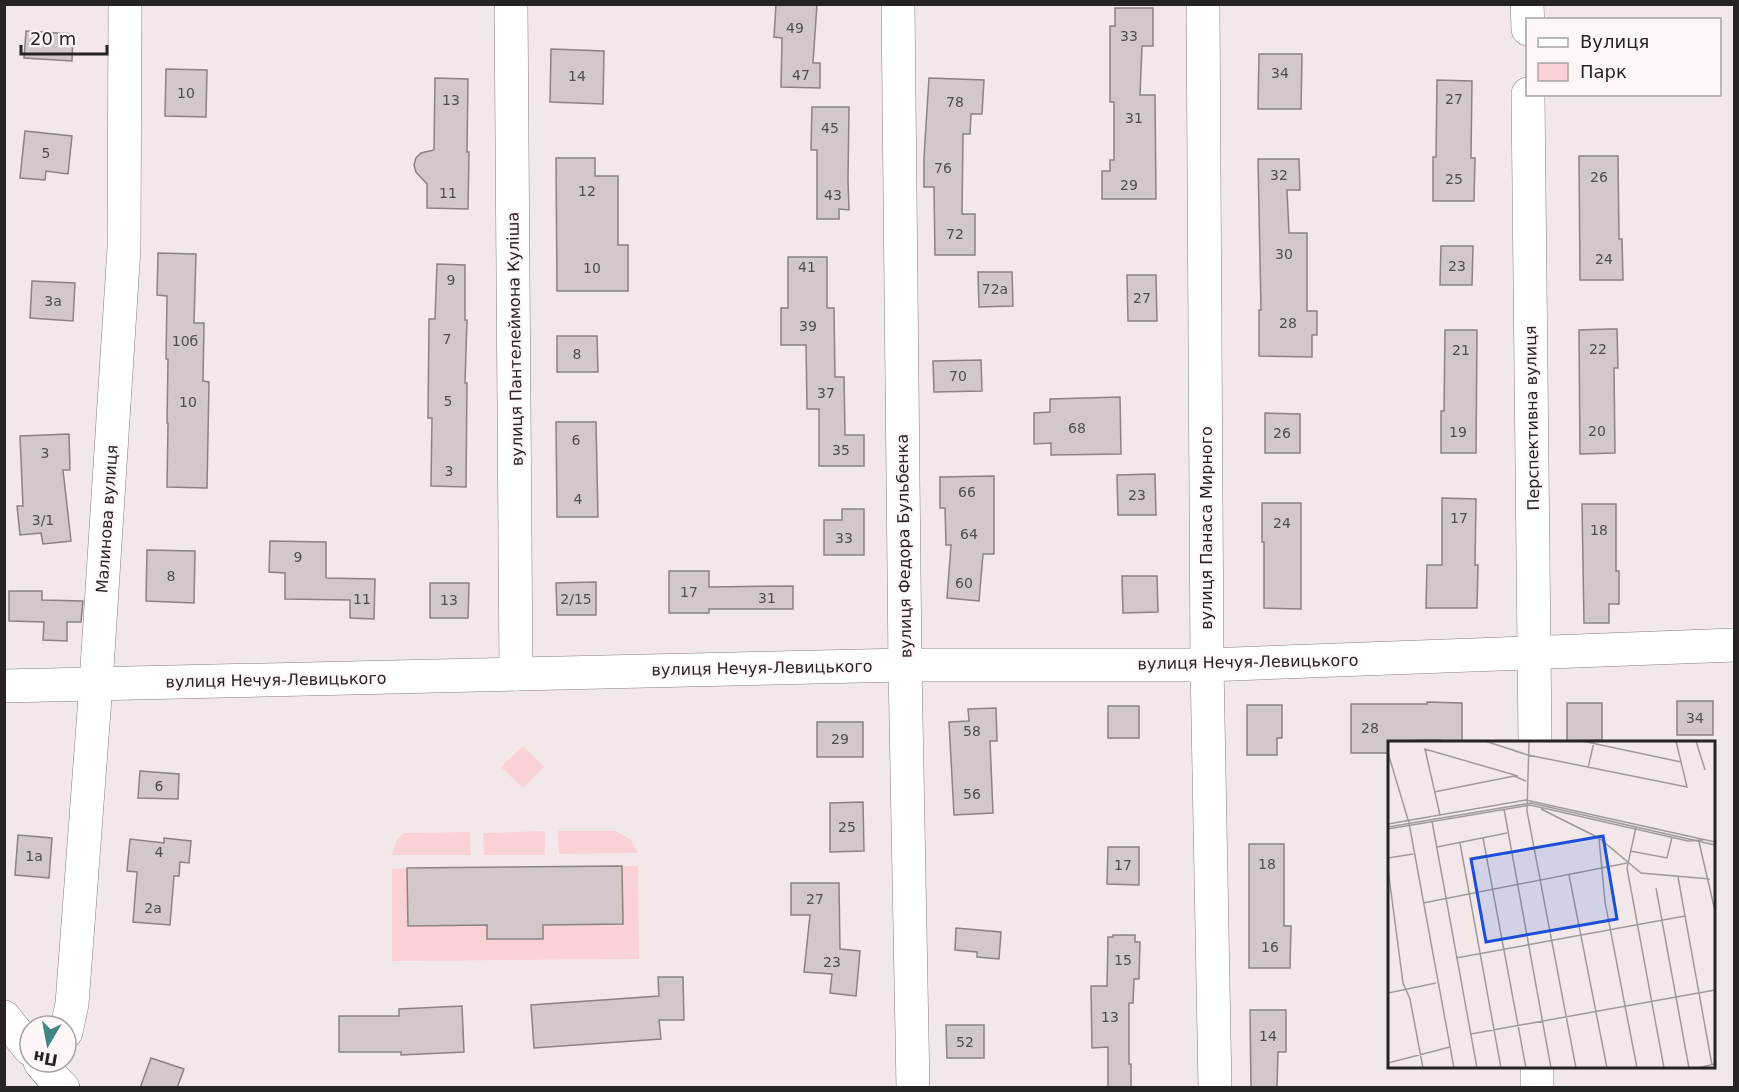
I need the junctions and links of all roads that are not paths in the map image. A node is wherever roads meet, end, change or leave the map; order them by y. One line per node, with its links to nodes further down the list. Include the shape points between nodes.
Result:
1 (125, 4): 11 (street, Малинова вулиця, via 124,248)
2 (511, 4): 10 (street, вулиця Пантелеймона Куліша)
3 (898, 4): 8 (street, вулиця Федора Бульбенка)
4 (1203, 4): 9 (street, вулиця Панаса Мирного)
5 (1528, 96): 7 (street, Перспективна вулиця)
6 (1734, 645): 7 (street, вулиця Нечуя-Левицького)
7 (1535, 653): 9 (street, вулиця Нечуя-Левицького); 13 (street, Перспективна вулиця)
8 (905, 664): 9 (street, вулиця Нечуя-Левицького); 10 (street, вулиця Нечуя-Левицького); 18 (street, вулиця Федора Бульбенка)
9 (1207, 665): 19 (street, вулиця Панаса Мирного)
10 (516, 674): 11 (street, вулиця Нечуя-Левицького)
11 (96, 684): 12 (street, вулиця Нечуя-Левицького); 14 (street, Малинова вулиця)
12 (4, 686)
13 (1535, 741)
14 (70, 1014)
15 (4, 1017): 16 (street)
16 (18, 1034)
17 (1537, 1068): 20 (street)
18 (914, 1088)
19 (1215, 1088)
20 (1537, 1088)

